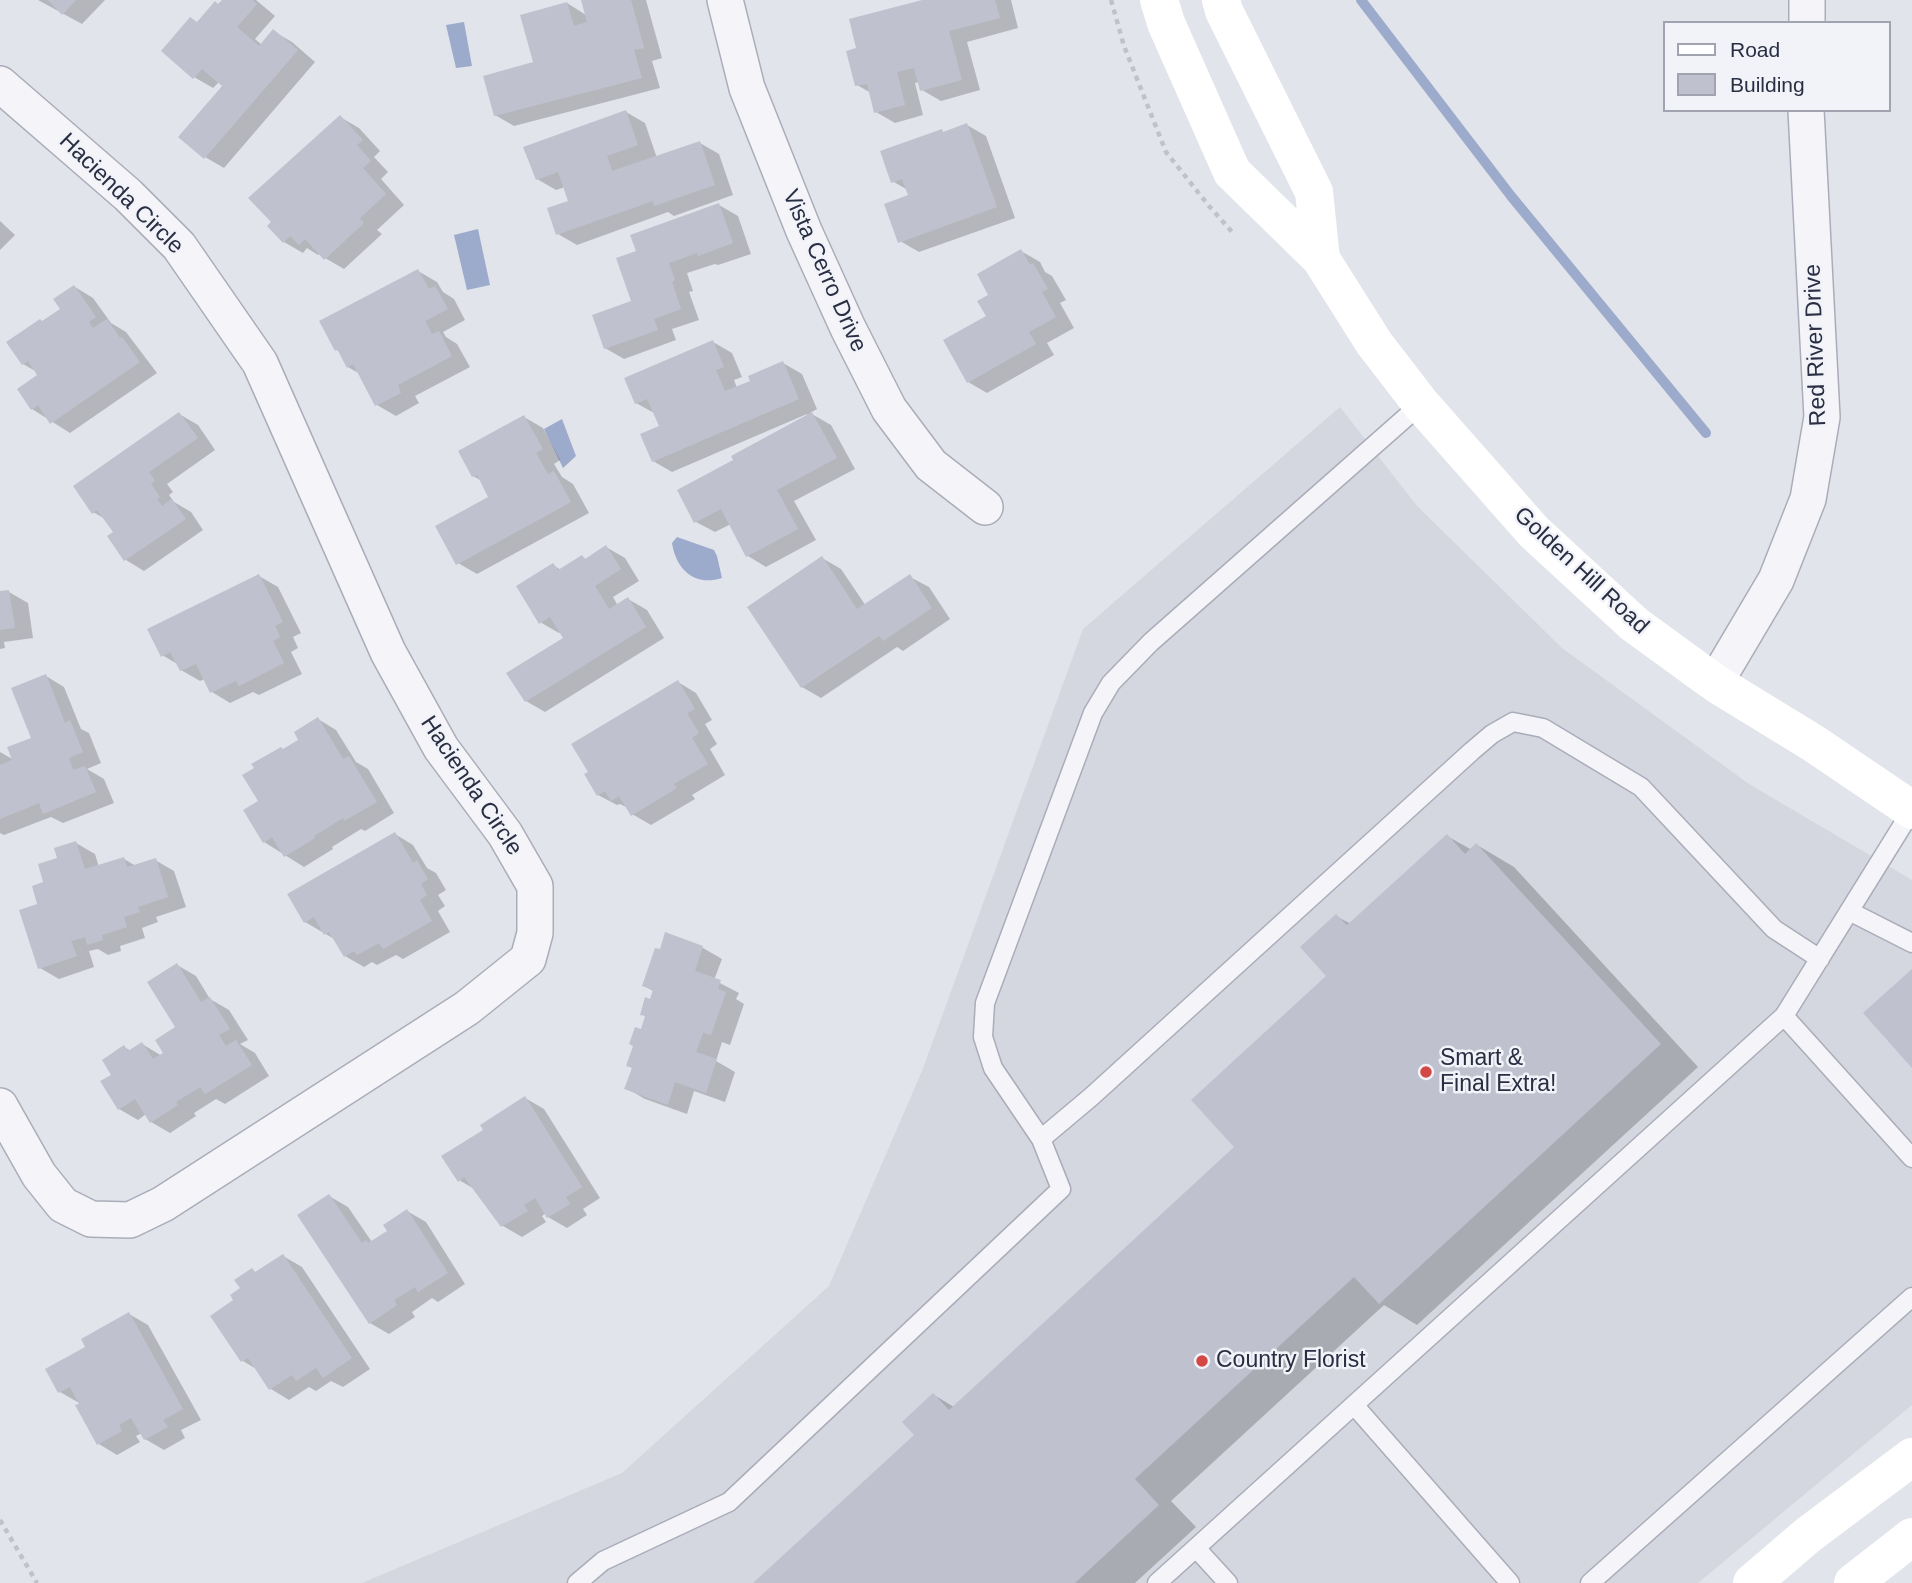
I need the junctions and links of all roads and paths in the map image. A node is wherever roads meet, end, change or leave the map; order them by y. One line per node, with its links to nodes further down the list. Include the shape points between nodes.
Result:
1 (725, 0): 12 (street, Vista Cerro Drive, via 747,88 853,340 889,408 931,465)
2 (1111, 0): 9 (path, via 1166,152)
3 (1159, 0): 10 (main road, Golden Hill Road, via 1232,172)
4 (1221, 0): 10 (main road, Golden Hill Road, via 1314,191)
5 (1807, 0): 6 (street)
6 (1807, 21)
7 (0, 84): 19 (street, Hacienda Circle, via 128,195 179,246 260,363 388,652 441,748 505,834 535,886 535,933 528,960 467,1009 163,1204 130,1220 91,1219 63,1205 39,1175)
8 (1806, 112): 13 (street, Red River Drive, via 1822,417 1808,499 1776,580)
9 (1232, 232)
10 (1321, 258): 11 (main road, Golden Hill Road, via 1374,343)
11 (1421, 404): 13 (main road, Golden Hill Road, via 1534,532 1634,624); 20 (lane, via 1150,642 1111,683 1093,713 985,1003 984,1037 993,1068)
12 (985, 507)
13 (1715, 682): 14 (main road, Golden Hill Road)
14 (1912, 810): 15 (lane)
15 (1849, 911): 16 (lane); 17 (lane)
16 (1912, 943)
17 (1820, 959): 18 (lane); 20 (lane, via 1774,929 1641,787 1543,728 1513,722 1472,751)
18 (1784, 1016): 21 (lane); 23 (lane)
19 (0, 1106)
20 (1041, 1139): 29 (lane, via 1061,1189 729,1502 603,1561)
21 (1912, 1158)
22 (1912, 1297): 33 (lane)
23 (1354, 1405): 27 (lane); 32 (lane)
24 (1912, 1457): 34 (main road)
25 (0, 1520): 28 (path)
26 (1912, 1537): 35 (main road)
27 (1196, 1548): 30 (lane); 31 (lane)
28 (37, 1583)
29 (577, 1583)
30 (1157, 1583)
31 (1228, 1583)
32 (1510, 1583)
33 (1590, 1583)
34 (1752, 1583)
35 (1853, 1583)

